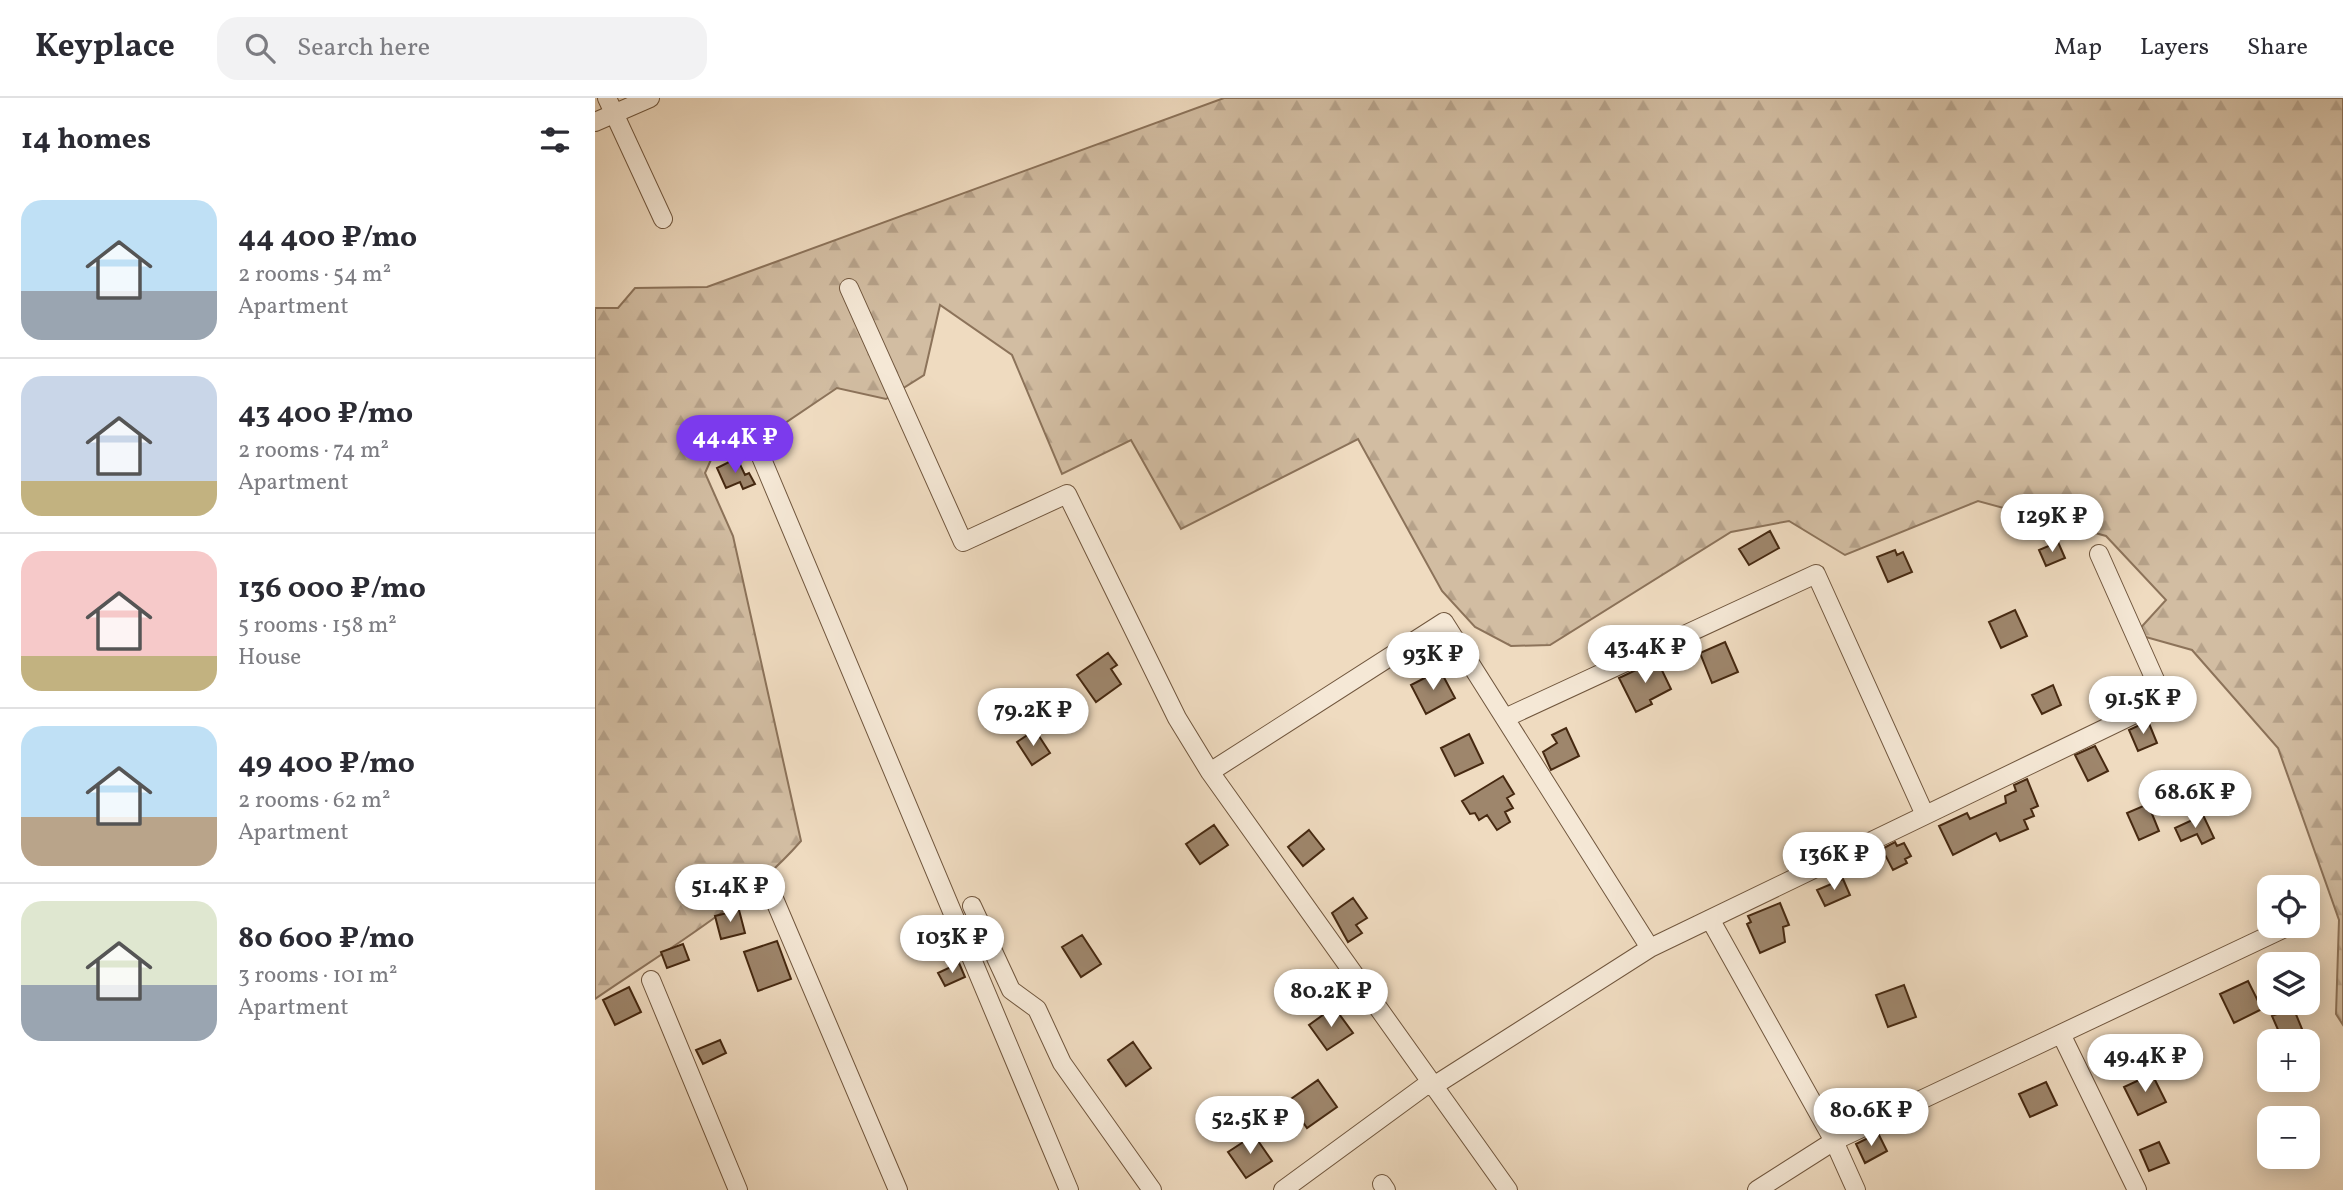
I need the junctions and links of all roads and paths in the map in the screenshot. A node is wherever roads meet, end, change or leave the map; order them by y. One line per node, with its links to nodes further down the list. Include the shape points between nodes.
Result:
1 (650, 98): 2 (lane)
2 (611, 106): 3 (lane); 4 (lane)
3 (595, 121)
4 (663, 219)
5 (849, 288): 9 (lane, via 963,542 1067,494 1177,718)
6 (759, 452): 22 (lane)
7 (2099, 554): 10 (lane, via 2164,700)
8 (1505, 718): 9 (lane, via 1444,622); 10 (lane, via 1816,574); 15 (lane)
9 (1210, 772): 18 (lane)
10 (1925, 815): 13 (lane)
11 (769, 887): 21 (lane)
12 (972, 906): 23 (lane, via 1011,990 1037,1009 1062,1063)
13 (1710, 919): 15 (lane); 19 (lane)
14 (2264, 938): 17 (lane)
15 (1650, 948): 18 (lane)
16 (651, 980): 20 (lane)
17 (2061, 1034): 19 (lane); 28 (lane)
18 (1431, 1085): 24 (lane); 25 (lane)
19 (1834, 1141): 26 (lane); 27 (lane)
20 (739, 1190)
21 (898, 1190)
22 (1069, 1190)
23 (1152, 1190)
24 (1283, 1190)
25 (1508, 1190)
26 (1757, 1190)
27 (1856, 1190)
28 (2137, 1190)

